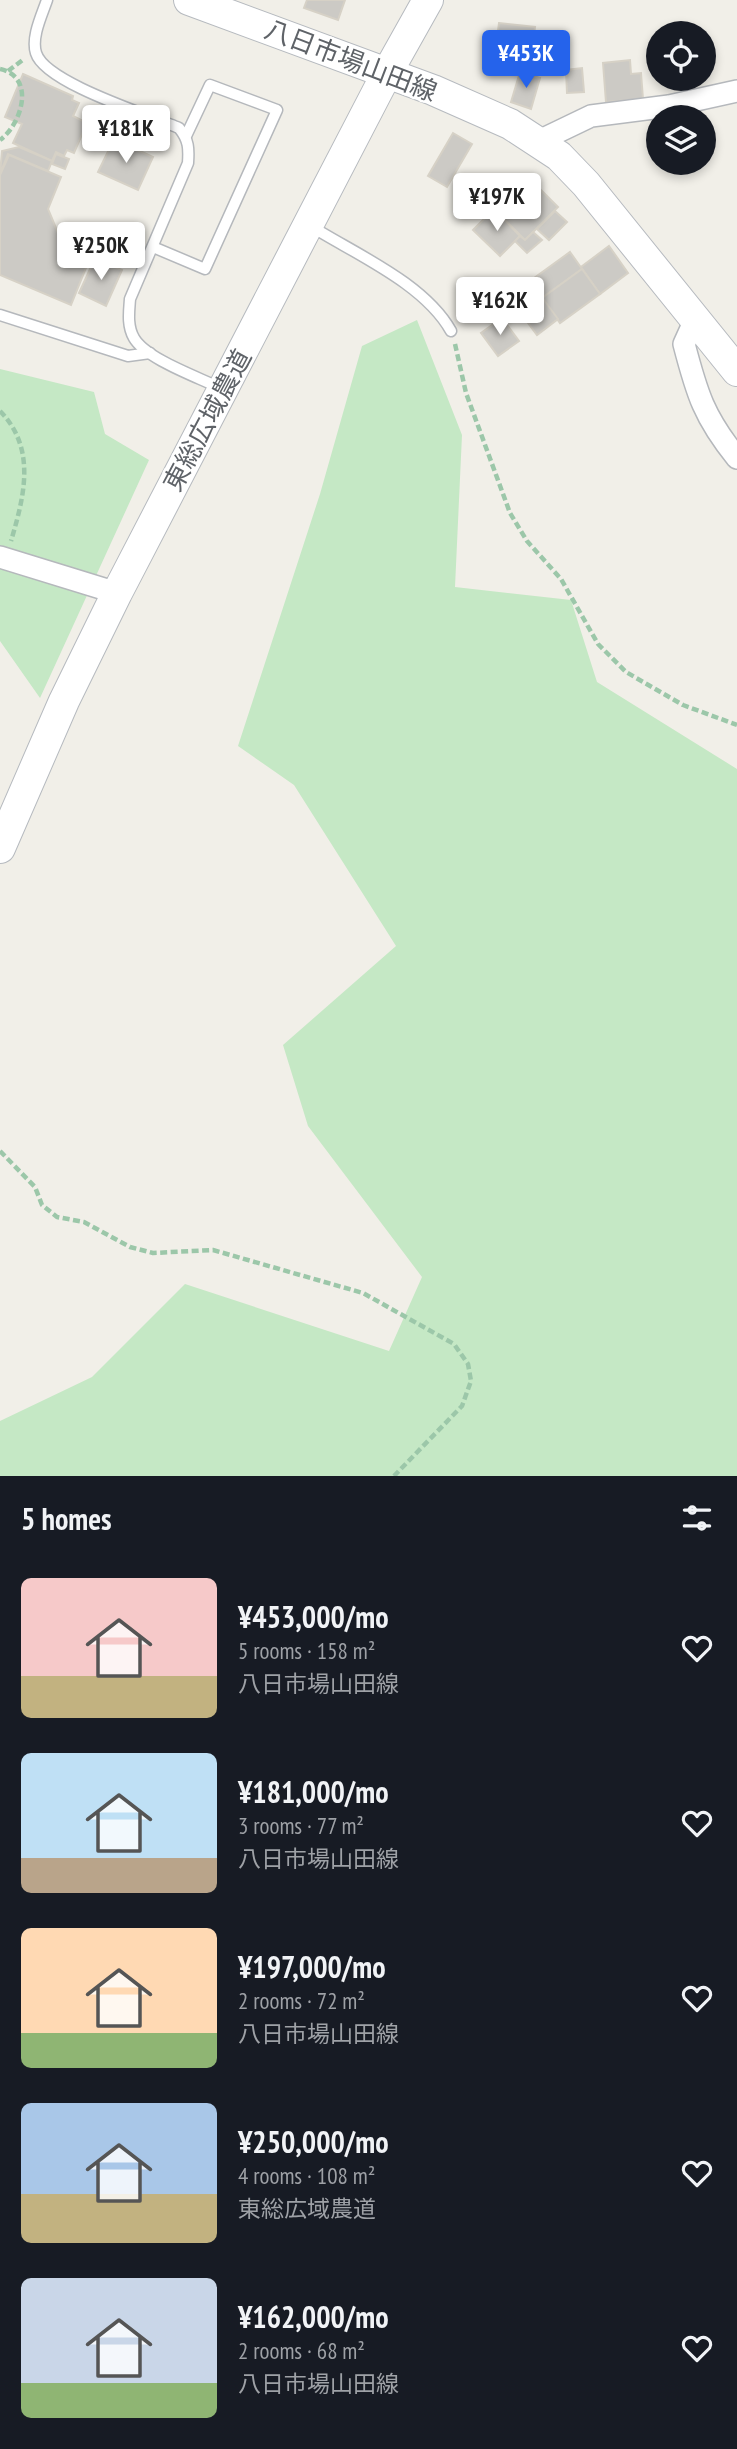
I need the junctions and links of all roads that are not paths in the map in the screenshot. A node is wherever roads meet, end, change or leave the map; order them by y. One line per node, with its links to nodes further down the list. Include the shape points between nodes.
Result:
1 (47, 0): 6 (lane, via 36,31 35,51 41,64 59,78 179,128)
2 (189, 0): 4 (street, 八日市場山田線)
3 (428, 0): 4 (street, 東総広域農道)
4 (387, 73): 7 (street, 八日市場山田線); 8 (street, 東総広域農道)
5 (737, 91): 7 (street, via 591,116)
6 (186, 136): 9 (lane, via 188,163); 9 (lane, via 210,85 276,110 205,269)
7 (540, 141): 11 (street, 八日市場山田線, via 586,184)
8 (309, 225): 12 (lane, via 415,290 440,312); 15 (street, 東総広域農道)
9 (153, 247): 13 (lane, via 130,299 128,318 134,338)
10 (0, 315): 13 (lane, via 128,356)
11 (694, 322): 14 (street, 八日市場山田線); 16 (street, via 684,344 694,383 711,425)
12 (451, 331)
13 (150, 353): 15 (lane)
14 (733, 359)
15 (223, 389): 18 (street, 東総広域農道)
16 (737, 458)
17 (3, 558): 18 (street)
18 (117, 593): 19 (street, 東総広域農道)
19 (0, 848)

